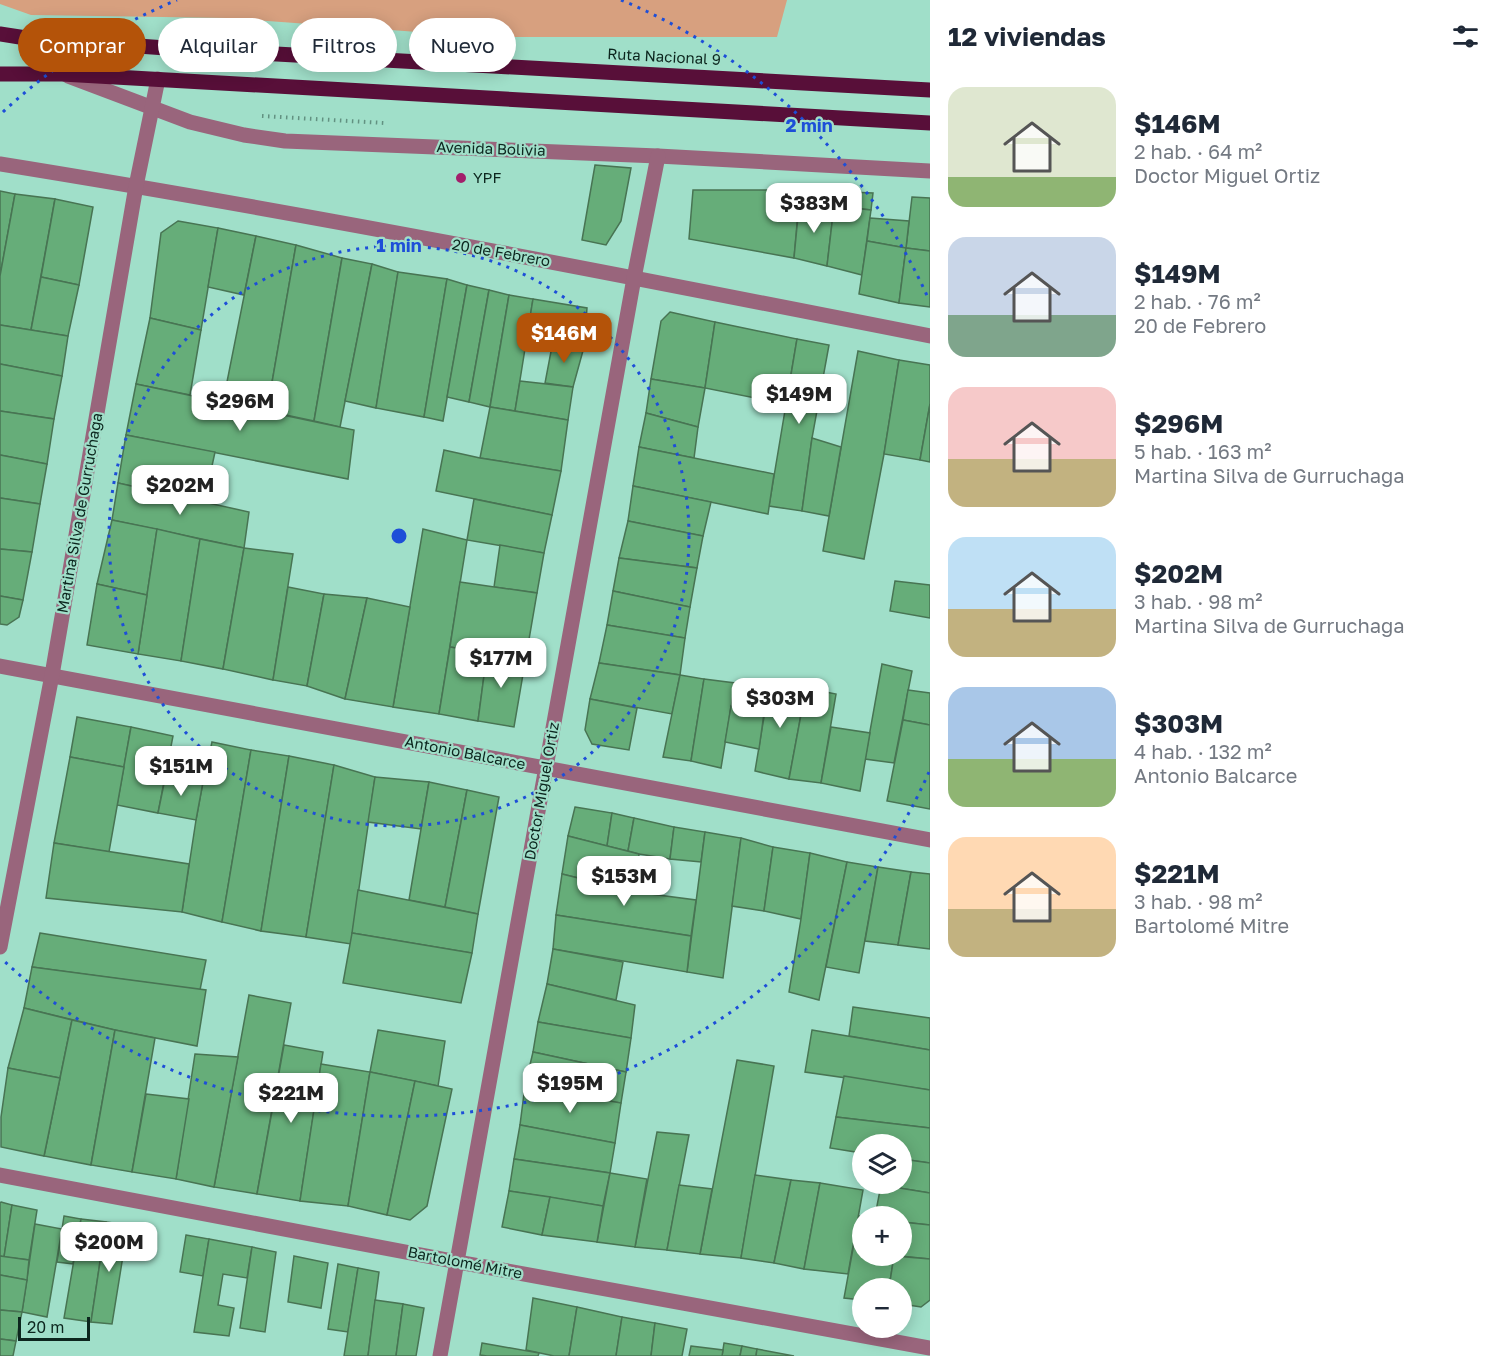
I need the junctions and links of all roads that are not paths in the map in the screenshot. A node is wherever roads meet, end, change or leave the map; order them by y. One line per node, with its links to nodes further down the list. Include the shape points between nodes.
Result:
1 (0, 34): 5 (main road, Ruta Nacional 9, via 166,48)
2 (0, 74): 3 (main road)
3 (62, 74): 4 (main road); 6 (street, Avenida Bolivia)
4 (158, 79): 6 (street, Martina Silva de Gurruchaga); 7 (main road)
5 (930, 90)
6 (152, 108): 8 (street, Avenida Bolivia, via 212,128 285,141); 11 (street, Martina Silva de Gurruchaga)
7 (930, 123)
8 (658, 156): 10 (street, Avenida Bolivia); 12 (street, Doctor Miguel Ortiz)
9 (0, 165): 11 (street, 20 de Febrero)
10 (930, 171)
11 (135, 186): 12 (street, 20 de Febrero); 15 (street, Martina Silva de Gurruchaga)
12 (634, 278): 13 (street, 20 de Febrero); 16 (street, Doctor Miguel Ortiz)
13 (930, 336)
14 (0, 666): 15 (street, Antonio Balcarce)
15 (52, 675): 16 (street, Antonio Balcarce); 18 (street, Martina Silva de Gurruchaga)
16 (546, 769): 17 (street, Antonio Balcarce); 20 (street, Doctor Miguel Ortiz)
17 (930, 840)
18 (0, 947)
19 (0, 1175): 20 (street, Bartolomé Mitre)
20 (458, 1262): 21 (street, Bartolomé Mitre); 22 (street, Doctor Miguel Ortiz)
21 (930, 1348)
22 (440, 1356)

